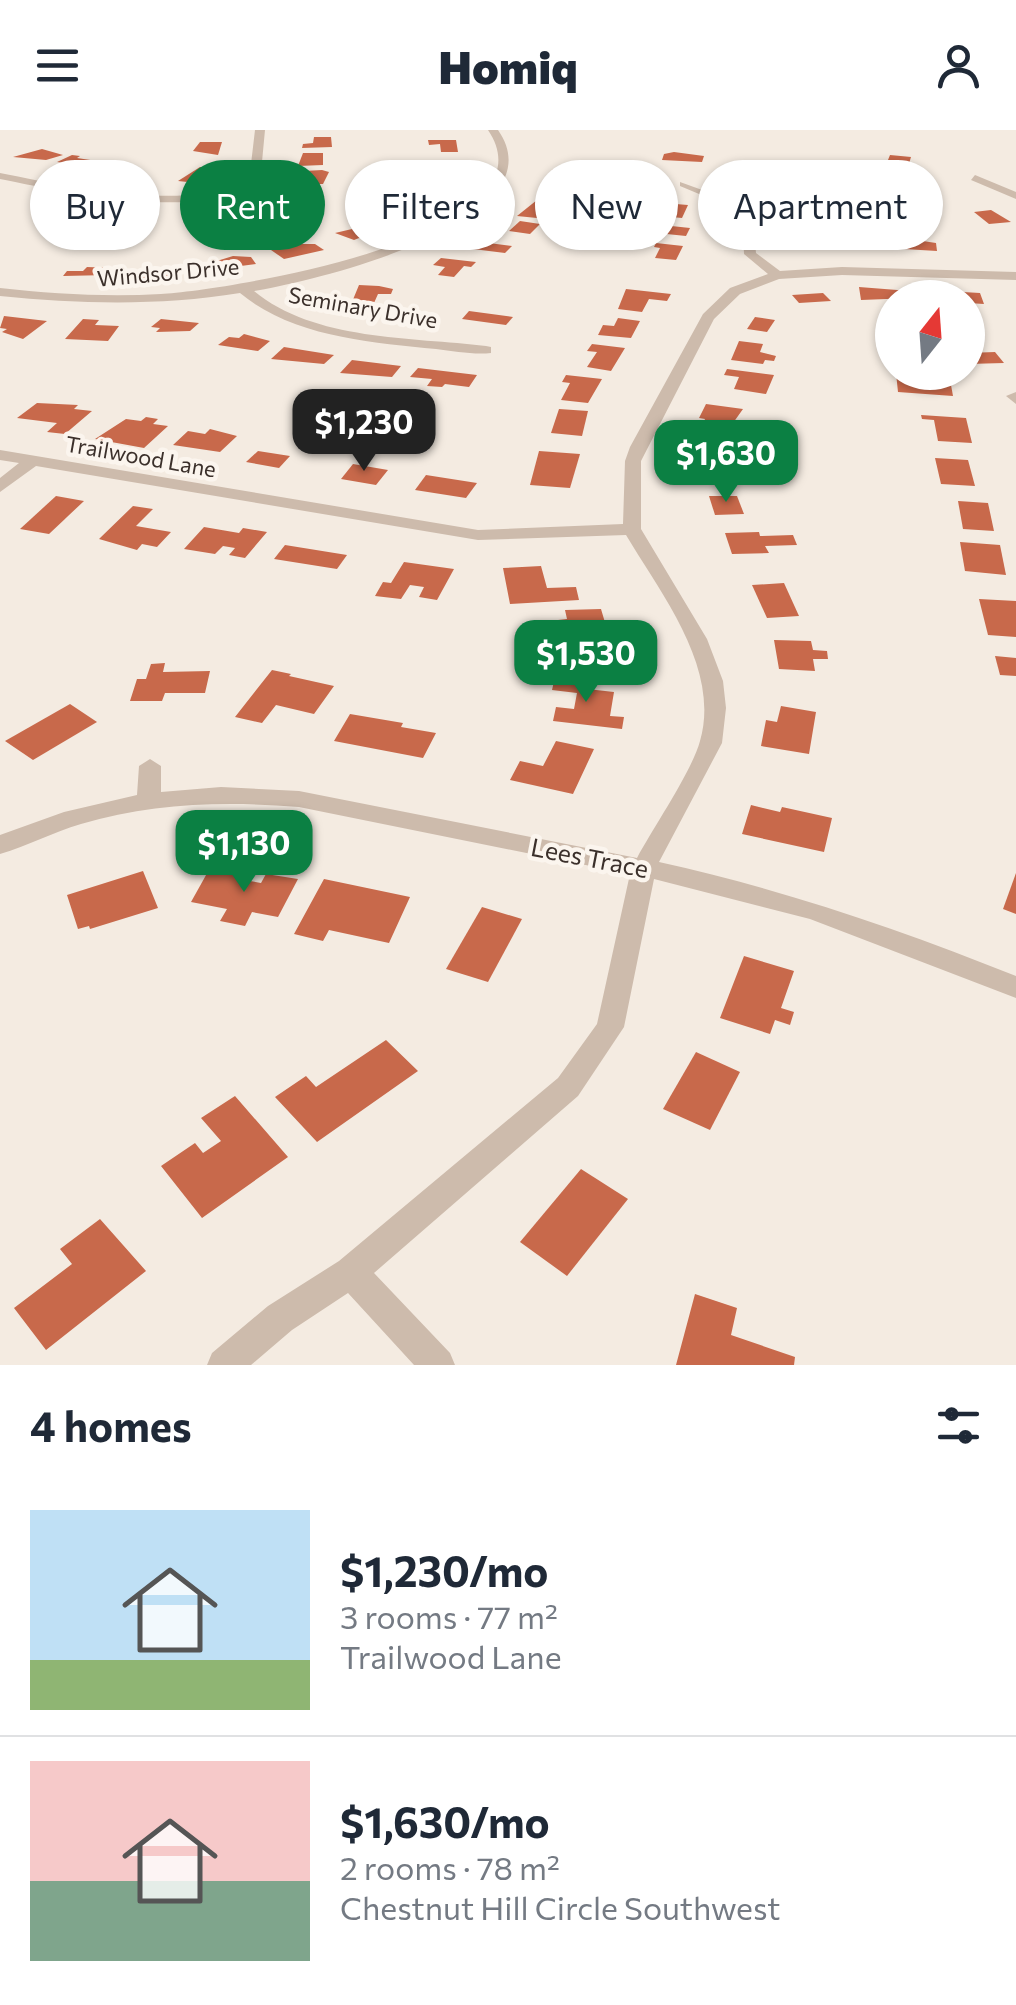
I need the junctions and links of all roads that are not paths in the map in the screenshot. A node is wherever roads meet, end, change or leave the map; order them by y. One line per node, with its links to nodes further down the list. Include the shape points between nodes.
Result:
1 (260, 130): 3 (street, via 254,183 223,196 172,199)
2 (493, 130): 9 (street, Windsor Drive, via 502,144 501,174 472,212 370,259)
3 (0, 176)
4 (975, 178): 6 (street)
5 (684, 184): 7 (street, via 748,210 750,254)
6 (1016, 196)
7 (777, 275): 8 (street, via 892,270); 15 (street, via 735,291 708,317 638,448)
8 (1016, 276)
9 (241, 287): 10 (street, Windsor Drive, via 127,299); 11 (street, Seminary Drive, via 264,308 299,322)
10 (0, 292)
11 (486, 350)
12 (0, 455): 13 (street, Trailwood Lane)
13 (33, 460): 14 (street); 15 (street, Trailwood Lane, via 478,535)
14 (0, 487)
15 (632, 529): 19 (street, via 697,639 715,708 711,743)
16 (150, 766): 17 (street)
17 (149, 798): 18 (street, Lees Trace, via 56,822); 19 (street, Lees Trace, via 299,799)
18 (0, 846)
19 (644, 867): 20 (street, Lees Trace, via 862,926); 21 (street, via 610,1027 568,1087)
20 (1016, 988)
21 (350, 1272): 22 (street); 23 (street)
22 (224, 1365)
23 (438, 1365)

